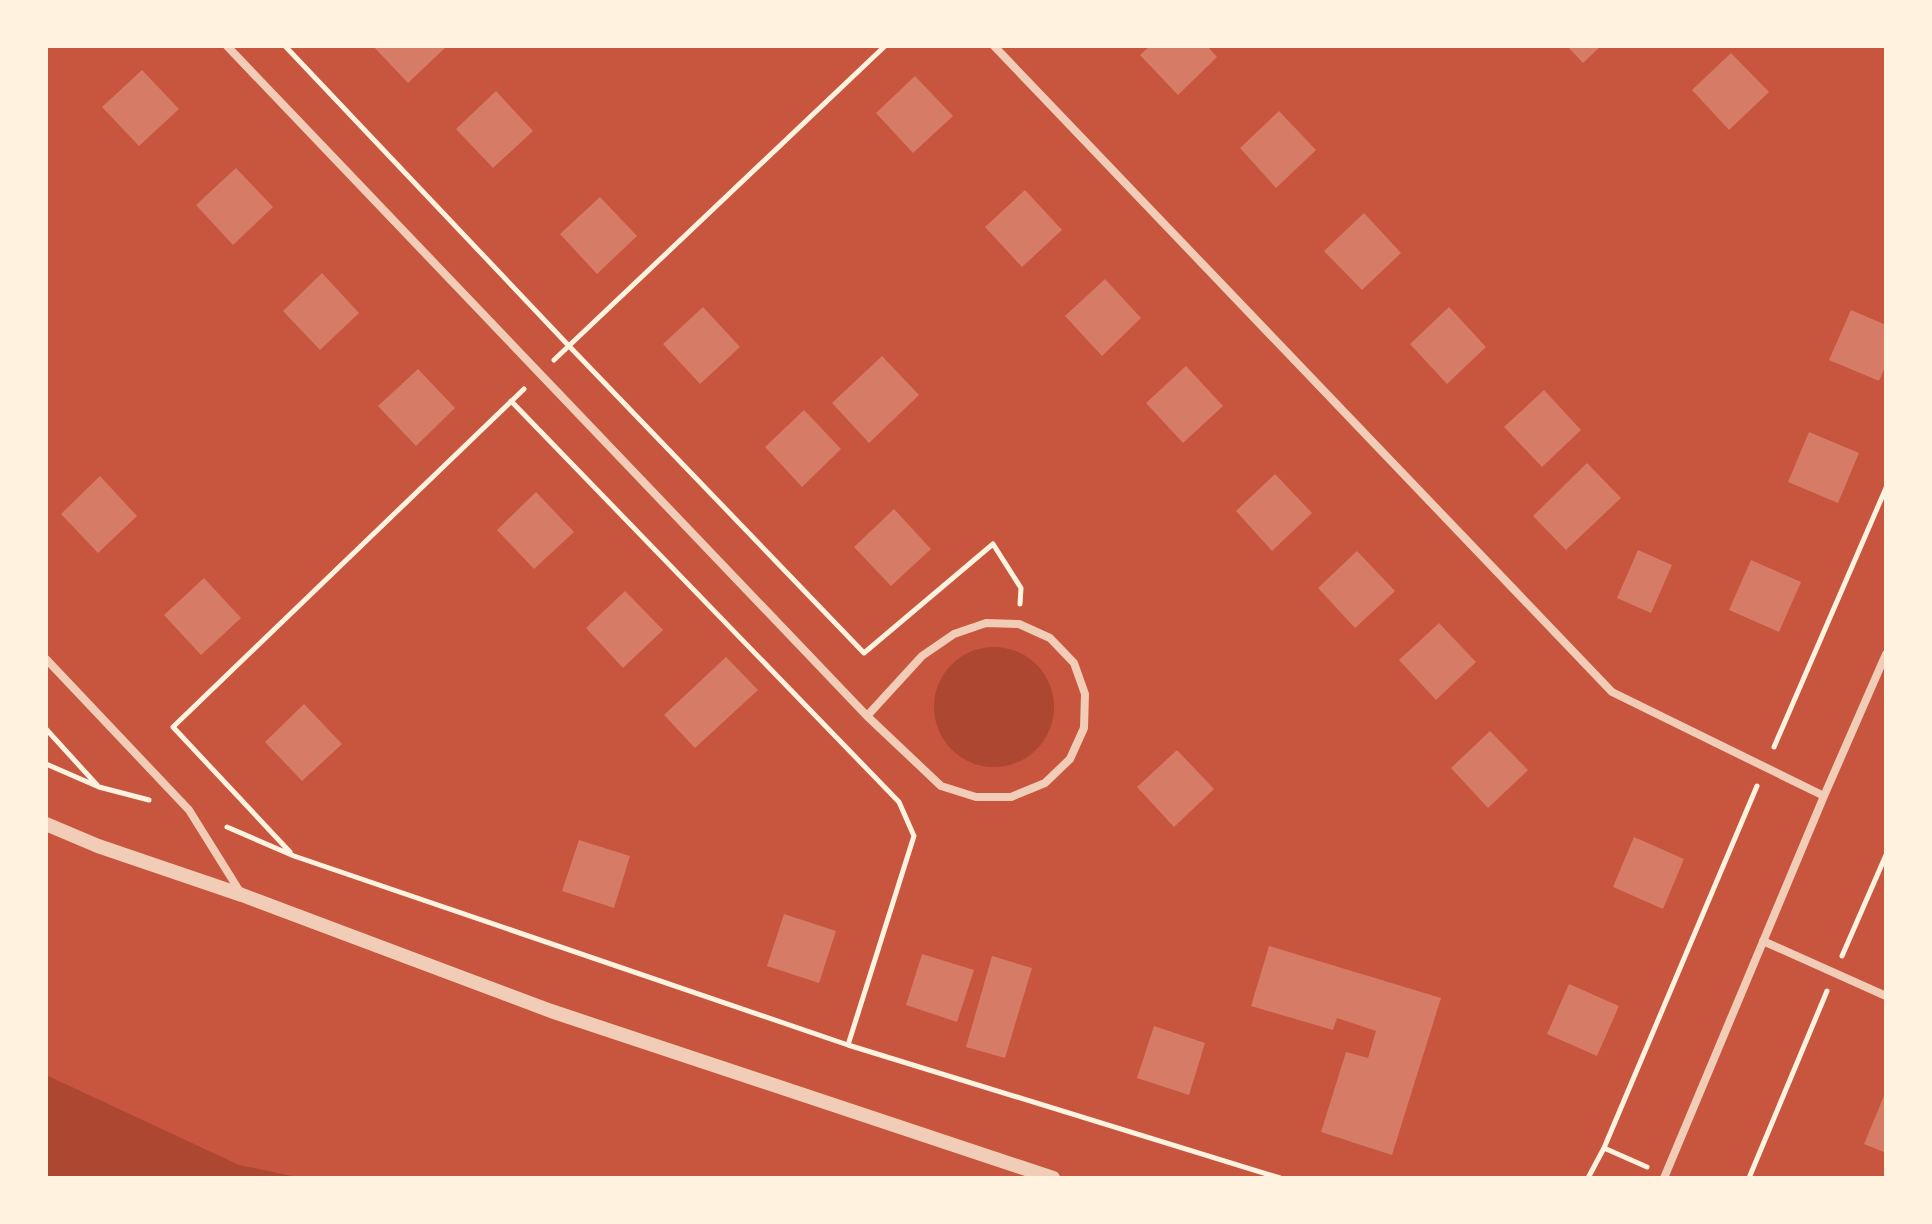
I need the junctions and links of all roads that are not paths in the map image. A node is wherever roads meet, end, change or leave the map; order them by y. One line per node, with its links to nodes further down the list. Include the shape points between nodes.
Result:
1 (227, 46): 5 (street)
2 (994, 46): 6 (street, via 1612,692)
3 (1886, 654): 6 (street)
4 (46, 659): 8 (street, via 189,810)
5 (867, 716): 5 (street, via 941,786 976,797 1011,797 1045,783 1070,759 1084,728 1085,694 1074,663 1050,638 1019,624 986,623 954,634 922,656)
6 (1824, 796): 9 (street)
7 (46, 824): 8 (street)
8 (242, 895): 12 (street, via 551,1011)
9 (1763, 941): 10 (street); 11 (street)
10 (1886, 996)
11 (1665, 1176)
12 (1053, 1178)

